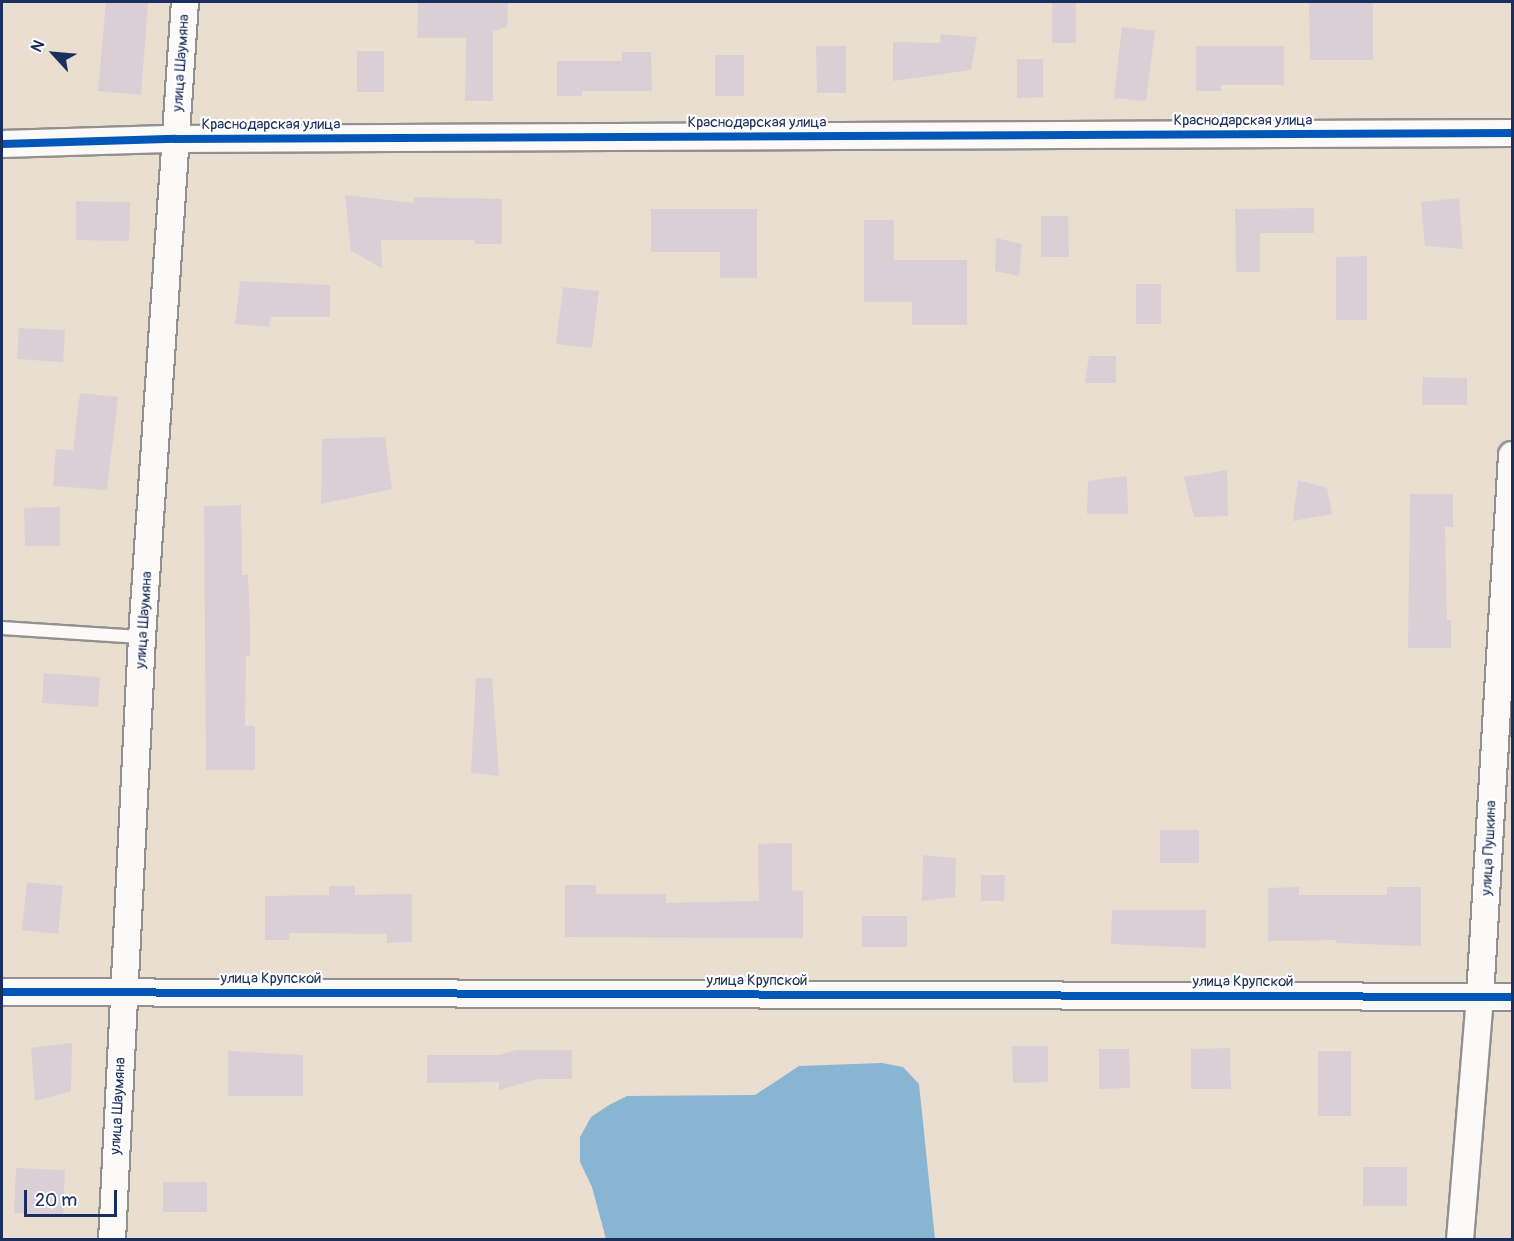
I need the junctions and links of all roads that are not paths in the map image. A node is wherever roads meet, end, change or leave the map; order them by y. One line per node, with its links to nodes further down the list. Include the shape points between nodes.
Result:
1 (185, 2): 3 (street, улица Шаумяна)
2 (1512, 133): 3 (street, Краснодарская улица)
3 (175, 139): 4 (street, Краснодарская улица); 7 (street, улица Шаумяна)
4 (2, 144)
5 (1512, 455): 10 (street, улица Пушкина)
6 (2, 628): 7 (lane)
7 (142, 637): 9 (street, улица Шаумяна)
8 (2, 992): 9 (street, улица Крупской)
9 (123, 992): 10 (street, улица Крупской); 12 (street, улица Шаумяна)
10 (1480, 997): 11 (street, улица Крупской); 13 (street, улица Пушкина)
11 (1512, 997)
12 (112, 1239)
13 (1460, 1239)

